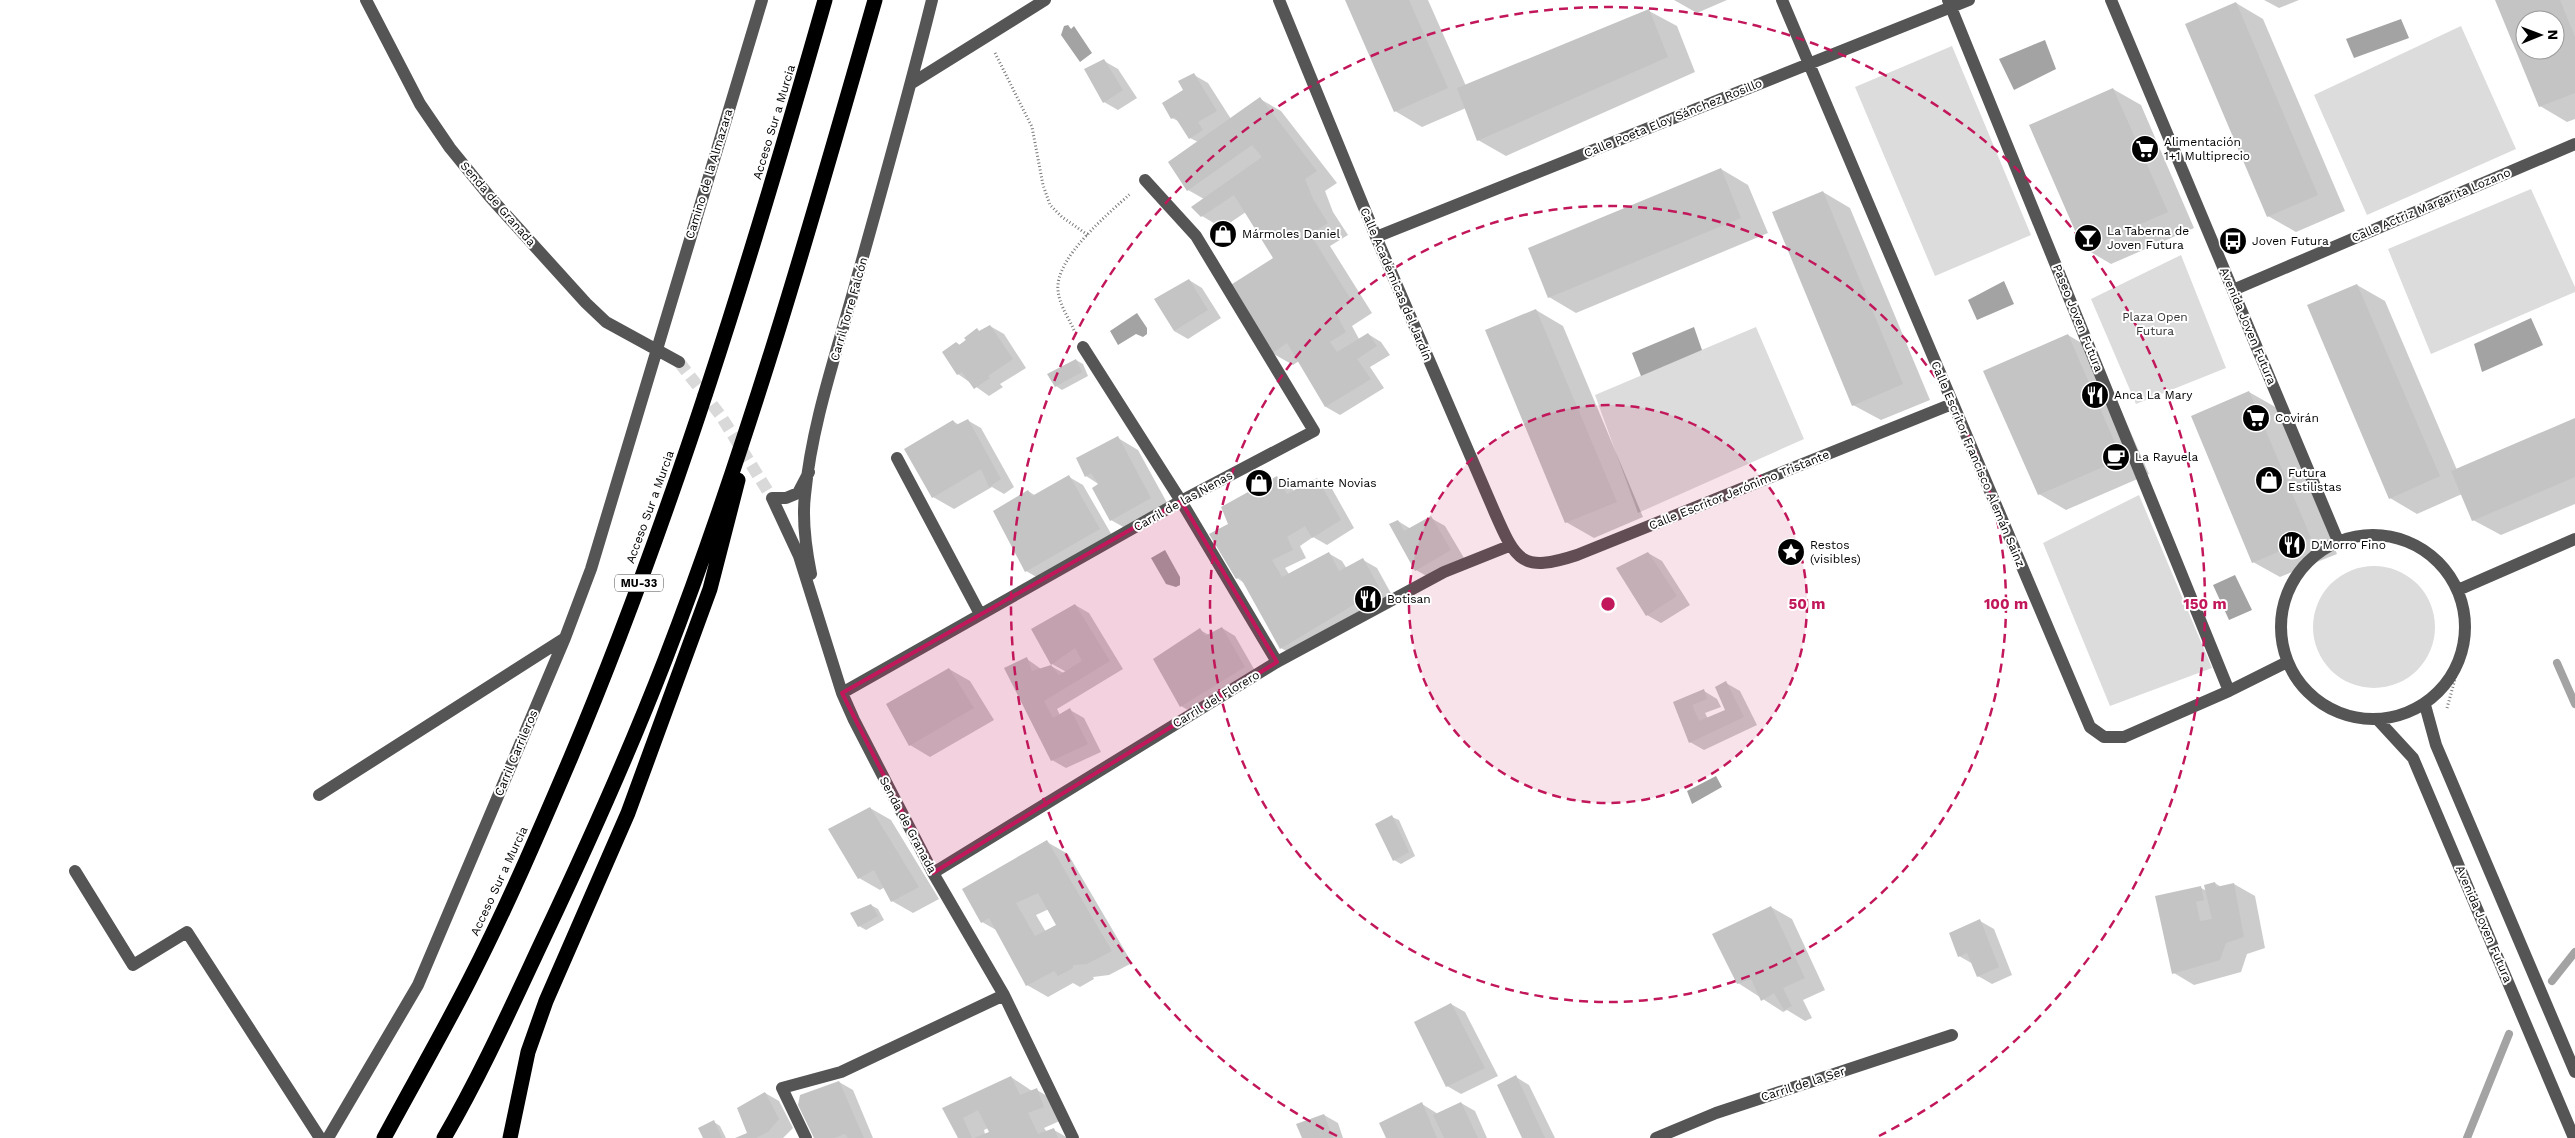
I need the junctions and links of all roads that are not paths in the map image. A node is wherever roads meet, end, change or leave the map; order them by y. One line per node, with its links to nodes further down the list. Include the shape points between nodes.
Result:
1 (366, 0): 19 (street, Senda de Granada, via 420,104 490,197 592,310 620,330)
2 (762, 0): 19 (street, Camino de la Almazara)
3 (826, 0): 48 (highway, Acceso Sur a Murcia / MU-33, via 722,345 657,536 614,649 567,766 470,980)
4 (875, 0): 21 (highway)
5 (932, 0): 13 (street, Carril Torre Falcón)
6 (1045, 0): 13 (street)
7 (1279, 0): 16 (street, Calle Académicas del Jardín)
8 (1782, 0): 12 (street, Calle Escritor Francisco Alemán Sainz)
9 (1970, 0): 11 (street, Calle Poeta Eloy Sánchez Rosillo)
10 (2111, 0): 17 (street, Avenida Joven Futura)
11 (1950, 4): 12 (street, Calle Poeta Eloy Sánchez Rosillo); 36 (street, Paseo Joven Futura)
12 (1810, 64): 16 (street, Calle Poeta Eloy Sánchez Rosillo); 22 (street, Calle Escritor Francisco Alemán Sainz)
13 (912, 83): 24 (street, Carril Torre Falcón, via 824,396)
14 (2575, 144): 17 (street, Calle Actriz Margarita Lozano)
15 (1145, 180): 25 (street, Carril de las Nenas, via 1196,236 1314,431)
16 (1376, 237): 28 (street, Calle Académicas del Jardín)
17 (2232, 290): 27 (street, Avenida Joven Futura)
18 (1083, 347): 25 (street)
19 (656, 348): 20 (street, Senda de Granada); 33 (street, Carril Carrileros, via 591,569)
20 (679, 362)
21 (767, 362): 49 (highway, via 736,460 665,659 623,760 511,1007); 50 (highway, via 710,589 628,813 546,1001 528,1052)
22 (1952, 404): 29 (street, Calle Escritor Jerónimo Tristante, via 1577,556 1539,564); 36 (street, Calle Escritor Francisco Alemán Sainz, via 2090,727 2104,737 2124,737)
23 (897, 458): 31 (street)
24 (808, 472): 32 (street, Carril Torre Falcón, via 804,496 805,528); 32 (street, Senda de Granada, via 798,493 786,498 772,498 798,556)
25 (1181, 501): 31 (street, Carril de las Nenas); 34 (street)
26 (2575, 539): 30 (street)
27 (2338, 542): 30 (street, via 2365,535 2394,537 2420,547 2443,566); 35 (street, via 2308,562 2288,591 2280,627)
28 (1510, 546): 29 (street, Calle Académicas del Jardín); 34 (street, Carril del Florero, via 1436,576)
29 (1525, 560)
30 (2458, 590): 38 (street, via 2466,625 2460,661 2446,685)
31 (980, 614): 37 (street, Carril de las Nenas)
32 (820, 623): 37 (street, Senda de Granada)
33 (565, 638): 40 (street); 47 (street, Carril Carrileros, via 418,985)
34 (1276, 662): 42 (street, Carril del Florero)
35 (2287, 662): 36 (street, Calle Escritor Francisco Alemán Sainz); 39 (street, via 2308,694 2341,714)
36 (2229, 691)
37 (842, 693): 42 (street, Senda de Granada)
38 (2425, 705): 39 (street, via 2403,716); 45 (street, Avenida Joven Futura, via 2436,745)
39 (2378, 720): 54 (street, Avenida Joven Futura, via 2412,758)
40 (320, 795)
41 (75, 871): 46 (street, via 133,966 187,932)
42 (933, 873): 43 (street, Senda de Granada)
43 (1004, 995): 51 (street, via 841,1072 782,1088); 52 (street, Senda de Granada)
44 (1952, 1035): 53 (street, Carril de la Ser, via 1716,1113)
45 (2575, 1072)
46 (320, 1138)
47 (328, 1138)
48 (384, 1138)
49 (444, 1138)
50 (510, 1138)
51 (804, 1138)
52 (1073, 1138)
53 (1656, 1138)
54 (2574, 1138)

